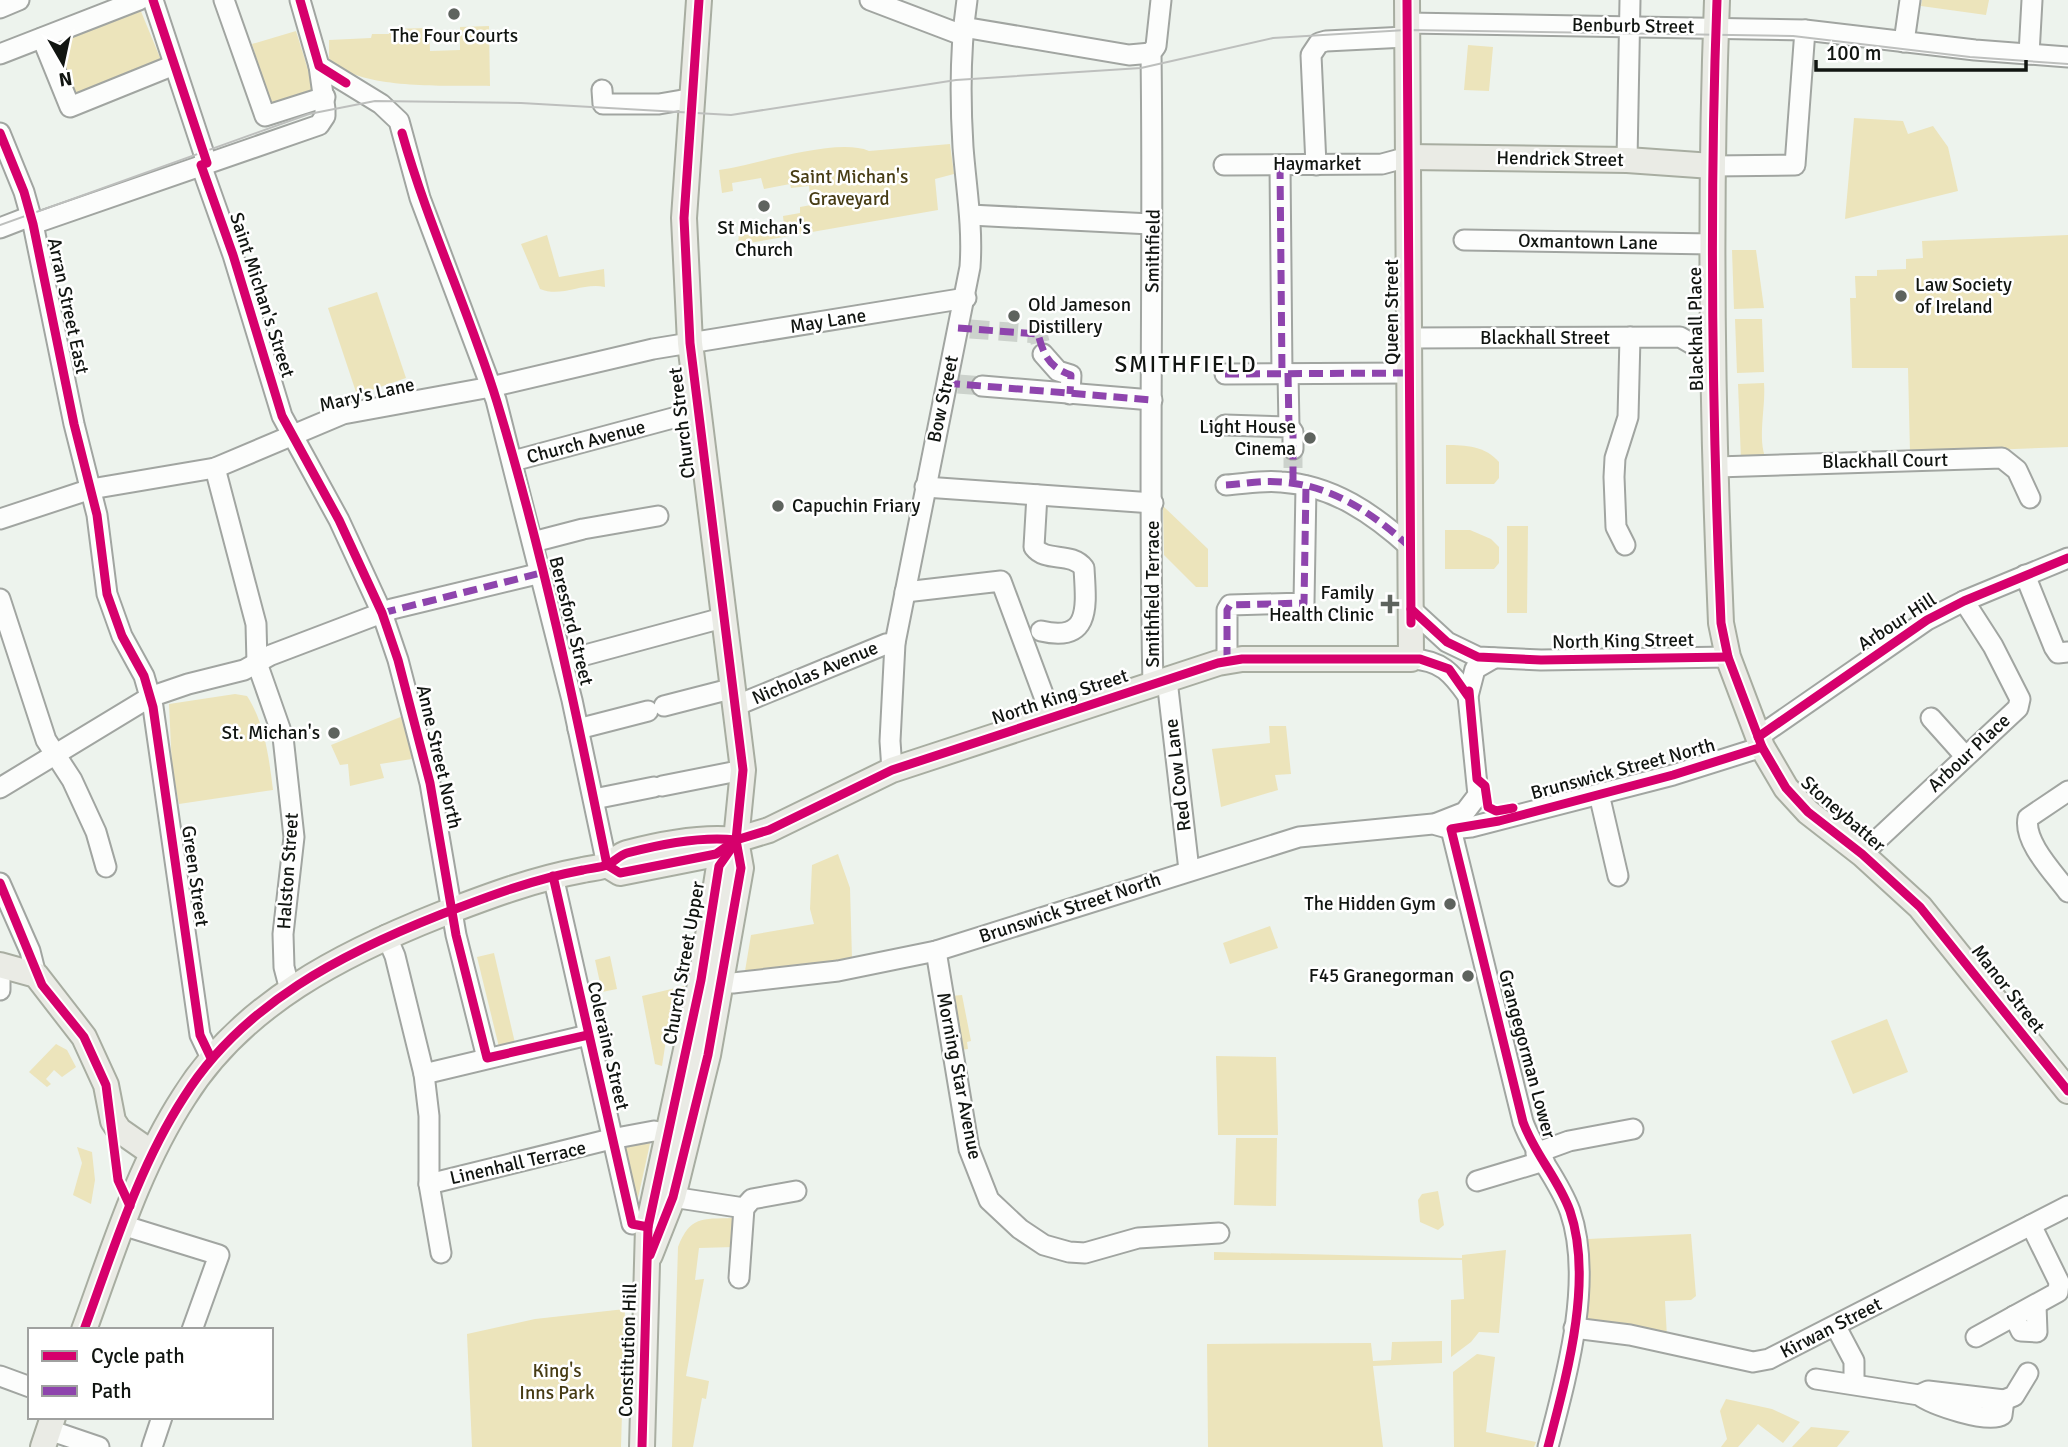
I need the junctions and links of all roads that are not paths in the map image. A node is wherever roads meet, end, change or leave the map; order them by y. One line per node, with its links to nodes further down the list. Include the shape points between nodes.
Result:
1 (19, 0): 14 (street)
2 (139, 0): 20 (street)
3 (153, 0): 26 (street, Saint Michan's Street)
4 (224, 0): 30 (street, via 265,116)
5 (300, 0): 27 (street)
6 (699, 0): 29 (main road, Church Street)
7 (870, 0): 18 (street)
8 (967, 0): 18 (street, Bow Street)
9 (1161, 0): 22 (street, Smithfield, via 1156,46)
10 (1630, 0): 19 (street)
11 (1717, 0): 16 (main road, Blackhall Place)
12 (1910, 0): 21 (street)
13 (2032, 0): 24 (street)
14 (0, 8)
15 (1407, 20): 19 (street, Benburb Street); 32 (main road, Queen Street); 35 (street, Benburb Street, via 1326,41 1314,49)
16 (1716, 27): 17 (street, Benburb Street); 19 (street, Benburb Street); 38 (main road, Blackhall Place)
17 (1805, 30): 21 (street, Benburb Street); 38 (street, via 1795,165)
18 (963, 31): 22 (street, via 1129,55); 39 (street, Bow Street, via 963,147)
19 (1630, 33): 33 (street)
20 (42, 38): 23 (street); 26 (street, via 70,107)
21 (1904, 42): 24 (street, Benburb Street)
22 (1151, 53): 41 (street, Smithfield)
23 (0, 54)
24 (2029, 54): 25 (street, Benburb Street)
25 (2068, 57)
26 (174, 65): 34 (street, Saint Michan's Street)
27 (319, 66): 30 (street); 57 (street, Beresford Street, via 381,104 399,121 420,198)
28 (602, 90): 29 (street, via 603,104 659,104)
29 (694, 98): 50 (main road, Church Street, via 684,218)
30 (325, 105): 34 (street, via 319,125)
31 (0, 133): 40 (street, Arran Street East)
32 (1408, 157): 33 (main road, Hendrick Street); 35 (street, Haymarket, via 1382,164); 49 (main road, Queen Street)
33 (1627, 160): 38 (main road, Hendrick Street)
34 (204, 164): 40 (street); 62 (street, Saint Michan's Street, via 282,416)
35 (1316, 164): 37 (street, Haymarket)
36 (1224, 165): 37 (street, Haymarket)
37 (1280, 165): 55 (street)
38 (1712, 166): 44 (main road, Blackhall Place)
39 (970, 215): 41 (street); 45 (street, Bow Street)
40 (32, 220): 42 (street); 69 (street, Arran Street East)
41 (1151, 224): 59 (street, Smithfield)
42 (0, 228)
43 (1464, 240): 44 (street, Oxmantown Lane)
44 (1713, 244): 46 (main road, Blackhall Place)
45 (966, 298): 50 (street, May Lane); 68 (street, Bow Street, via 952,384)
46 (1713, 315): 48 (street); 52 (main road, Blackhall Place)
47 (1630, 337): 48 (street, Blackhall Street); 49 (street, Blackhall Street); 76 (street, via 1628,417 1614,477 1616,527)
48 (1680, 337): 52 (street, Blackhall Street)
49 (1409, 338): 53 (main road, Queen Street)
50 (690, 343): 57 (street, Mary's Lane); 60 (main road, Church Street)
51 (1043, 354): 58 (street, via 1058,371 1071,375)
52 (1713, 356): 64 (main road, Blackhall Place)
53 (1410, 373): 55 (street); 77 (main road, Queen Street)
54 (1225, 374): 55 (street)
55 (1285, 374): 61 (street, via 1291,436)
56 (982, 386): 58 (street)
57 (491, 387): 62 (street, Mary's Lane, via 343,414); 63 (street, Beresford Street)
58 (1070, 394): 59 (street)
59 (1152, 400): 72 (street, Smithfield)
60 (699, 411): 63 (street, Church Avenue); 86 (main road, Church Street)
61 (1225, 425)
62 (292, 434): 65 (street, Mary's Lane); 85 (street, Saint Michan's Street)
63 (513, 461): 75 (street, Beresford Street)
64 (1717, 467): 71 (street, Blackhall Court, via 2001,458 2017,470); 90 (main road, Blackhall Place, via 1721,622)
65 (215, 468): 69 (street, Mary's Lane); 95 (street, Halston Street, via 256,624)
66 (1297, 482): 67 (street); 77 (street, via 1363,509); 93 (street, via 1304,603 1230,605)
67 (1226, 485)
68 (925, 487): 70 (street); 81 (street, Bow Street)
69 (91, 489): 74 (street, Mary's Lane); 98 (street, Arran Street East, via 111,608)
70 (1037, 495): 72 (street); 87 (street, via 1034,547 1044,555 1073,558 1084,568 1084,618 1078,627 1064,634)
71 (2029, 498)
72 (1153, 503): 96 (street, Smithfield Terrace)
73 (658, 516): 75 (street)
74 (0, 519)
75 (533, 542): 79 (street, Beresford Street)
76 (1625, 545)
77 (1411, 548): 84 (main road, Queen Street)
78 (2068, 558): 80 (street, Arbour Hill)
79 (541, 573): 85 (street); 94 (street, Beresford Street)
80 (2025, 575): 83 (street, Arbour Hill); 89 (street, via 2054,648 2058,653)
81 (905, 592): 88 (street, Bow Street); 100 (street, via 1001,581)
82 (0, 599): 104 (street, via 46,740)
83 (1964, 601): 103 (street, Arbour Hill, via 1927,620); 105 (street, Arbour Place, via 2021,699 2018,708)
84 (1411, 608): 91 (street, North King Street, via 1461,651); 92 (main road, Queen Street)
85 (382, 613): 95 (street); 124 (street, Anne Street North, via 430,783)
86 (726, 617): 94 (street); 99 (main road, Church Street)
87 (1041, 631)
88 (895, 643): 99 (street, Nicholas Avenue); 107 (street, Bow Street)
89 (2068, 652)
90 (1728, 657): 91 (street, North King Street); 103 (main road, Stoneybatter)
91 (1494, 658): 97 (street, via 1475,669)
92 (1411, 659): 93 (main road, North King Street); 97 (street, via 1449,669)
93 (1227, 661): 96 (main road, North King Street)
94 (563, 662): 102 (street, Beresford Street)
95 (257, 663): 98 (street); 133 (street, Halston Street, via 283,737 293,806 283,934)
96 (1160, 682): 100 (main road, North King Street); 118 (street, Red Cow Lane)
97 (1468, 696): 112 (street, via 1478,795 1465,812)
98 (150, 697): 104 (street); 135 (street, Green Street, via 200,1035)
99 (735, 697): 102 (street, Nicholas Avenue, via 656,708); 106 (main road, Church Street)
100 (1052, 718): 107 (main road, North King Street)
101 (1931, 718): 105 (street)
102 (578, 729): 111 (street, Beresford Street)
103 (1760, 742): 110 (street, Brunswick Street North); 114 (main road, Stoneybatter, via 1794,799)
104 (55, 754): 108 (street); 117 (street, via 72,780)
105 (1965, 756): 114 (street, Arbour Place)
106 (743, 770): 111 (street); 113 (main road, Church Street)
107 (892, 770): 113 (main road, North King Street, via 769,830)
108 (0, 788)
109 (2068, 791): 122 (street, via 2028,818 2026,825)
110 (1599, 794): 112 (street, Brunswick Street North, via 1499,821); 120 (street)
111 (594, 799): 116 (street, Beresford Street)
112 (1442, 827): 118 (street, Brunswick Street North, via 1299,837); 143 (street, Grangegorman Lower, via 1520,1109)
113 (736, 840): 115 (main road, North King Street, via 716,854); 116 (main road, North King Street, via 715,838 624,854); 125 (main road, Church Street Upper, via 719,866); 131 (main road, Church Street Upper, via 741,868)
114 (1862, 854): 123 (main road, Stoneybatter)
115 (679, 863): 116 (main road, North King Street, via 620,873); 125 (main road, via 691,867 698,878)
116 (607, 865): 119 (main road, North King Street)
117 (106, 867)
118 (1189, 870): 127 (street, Brunswick Street North)
119 (553, 876): 124 (main road, North King Street); 134 (street, Coleraine Street)
120 (1618, 876)
121 (0, 883): 129 (street)
122 (2068, 892)
123 (1920, 907): 138 (main road, Manor Street)
124 (452, 910): 126 (main road, North King Street); 136 (street, Anne Street North)
125 (710, 914): 131 (main road, Church Street Upper)
126 (386, 936): 133 (main road, North King Street); 137 (street)
127 (936, 951): 131 (street, Brunswick Street North, via 838,971); 153 (street, Morning Star Avenue, via 969,1149 989,1200 1044,1245 1069,1252 1085,1254 1138,1238)
128 (0, 965): 129 (main road)
129 (36, 975): 142 (main road, via 84,1037 106,1084 113,1121)
130 (0, 976): 132 (street)
131 (712, 981): 140 (main road, Church Street Upper)
132 (0, 990)
133 (290, 990): 135 (main road, North King Street, via 247,1022)
134 (588, 1035): 136 (street); 141 (street, Coleraine Street)
135 (211, 1058): 142 (main road, North King Street)
136 (487, 1058): 137 (street)
137 (424, 1074): 145 (street)
138 (2068, 1091)
139 (1633, 1129): 143 (street, via 1569,1141)
140 (678, 1135): 141 (street, Linenhall Terrace, via 654,1131); 147 (main road, Church Street Upper)
141 (611, 1139): 145 (street, Linenhall Terrace); 150 (street, Coleraine Street)
142 (152, 1153): 151 (main road, North King Street)
143 (1540, 1157): 144 (street); 160 (street, Grangegorman Lower, via 1558,1180 1576,1234)
144 (1477, 1181)
145 (429, 1184): 154 (street)
146 (796, 1191): 149 (street, via 752,1199)
147 (663, 1195): 149 (street); 155 (main road, Church Street Upper, via 648,1227)
148 (2068, 1206): 152 (street, Kirwan Street)
149 (744, 1208): 156 (street)
150 (632, 1224)
151 (122, 1225): 158 (main road, North King Street); 159 (street, via 219,1255)
152 (2031, 1225): 157 (street, Kirwan Street); 161 (street, via 2059,1282 2058,1292 2036,1305 2037,1332 2021,1331 2014,1316)
153 (1219, 1233)
154 (441, 1254)
155 (650, 1255): 171 (main road, Constitution Hill)
156 (739, 1278)
157 (1836, 1326): 160 (street, Kirwan Street, via 1769,1359 1753,1362 1630,1335); 165 (street, via 1854,1361)
158 (85, 1328)
159 (193, 1328)
160 (1574, 1328): 172 (street, Grangegorman Lower)
161 (1976, 1337)
162 (2028, 1373): 165 (street, via 2014,1396 2004,1400 1928,1391 1919,1395)
163 (0, 1376): 166 (street)
164 (1816, 1379): 165 (street)
165 (1854, 1383)
166 (28, 1386)
167 (161, 1419): 170 (street)
168 (49, 1431): 169 (street)
169 (99, 1447)
170 (152, 1447)
171 (642, 1447)
172 (1548, 1447)

